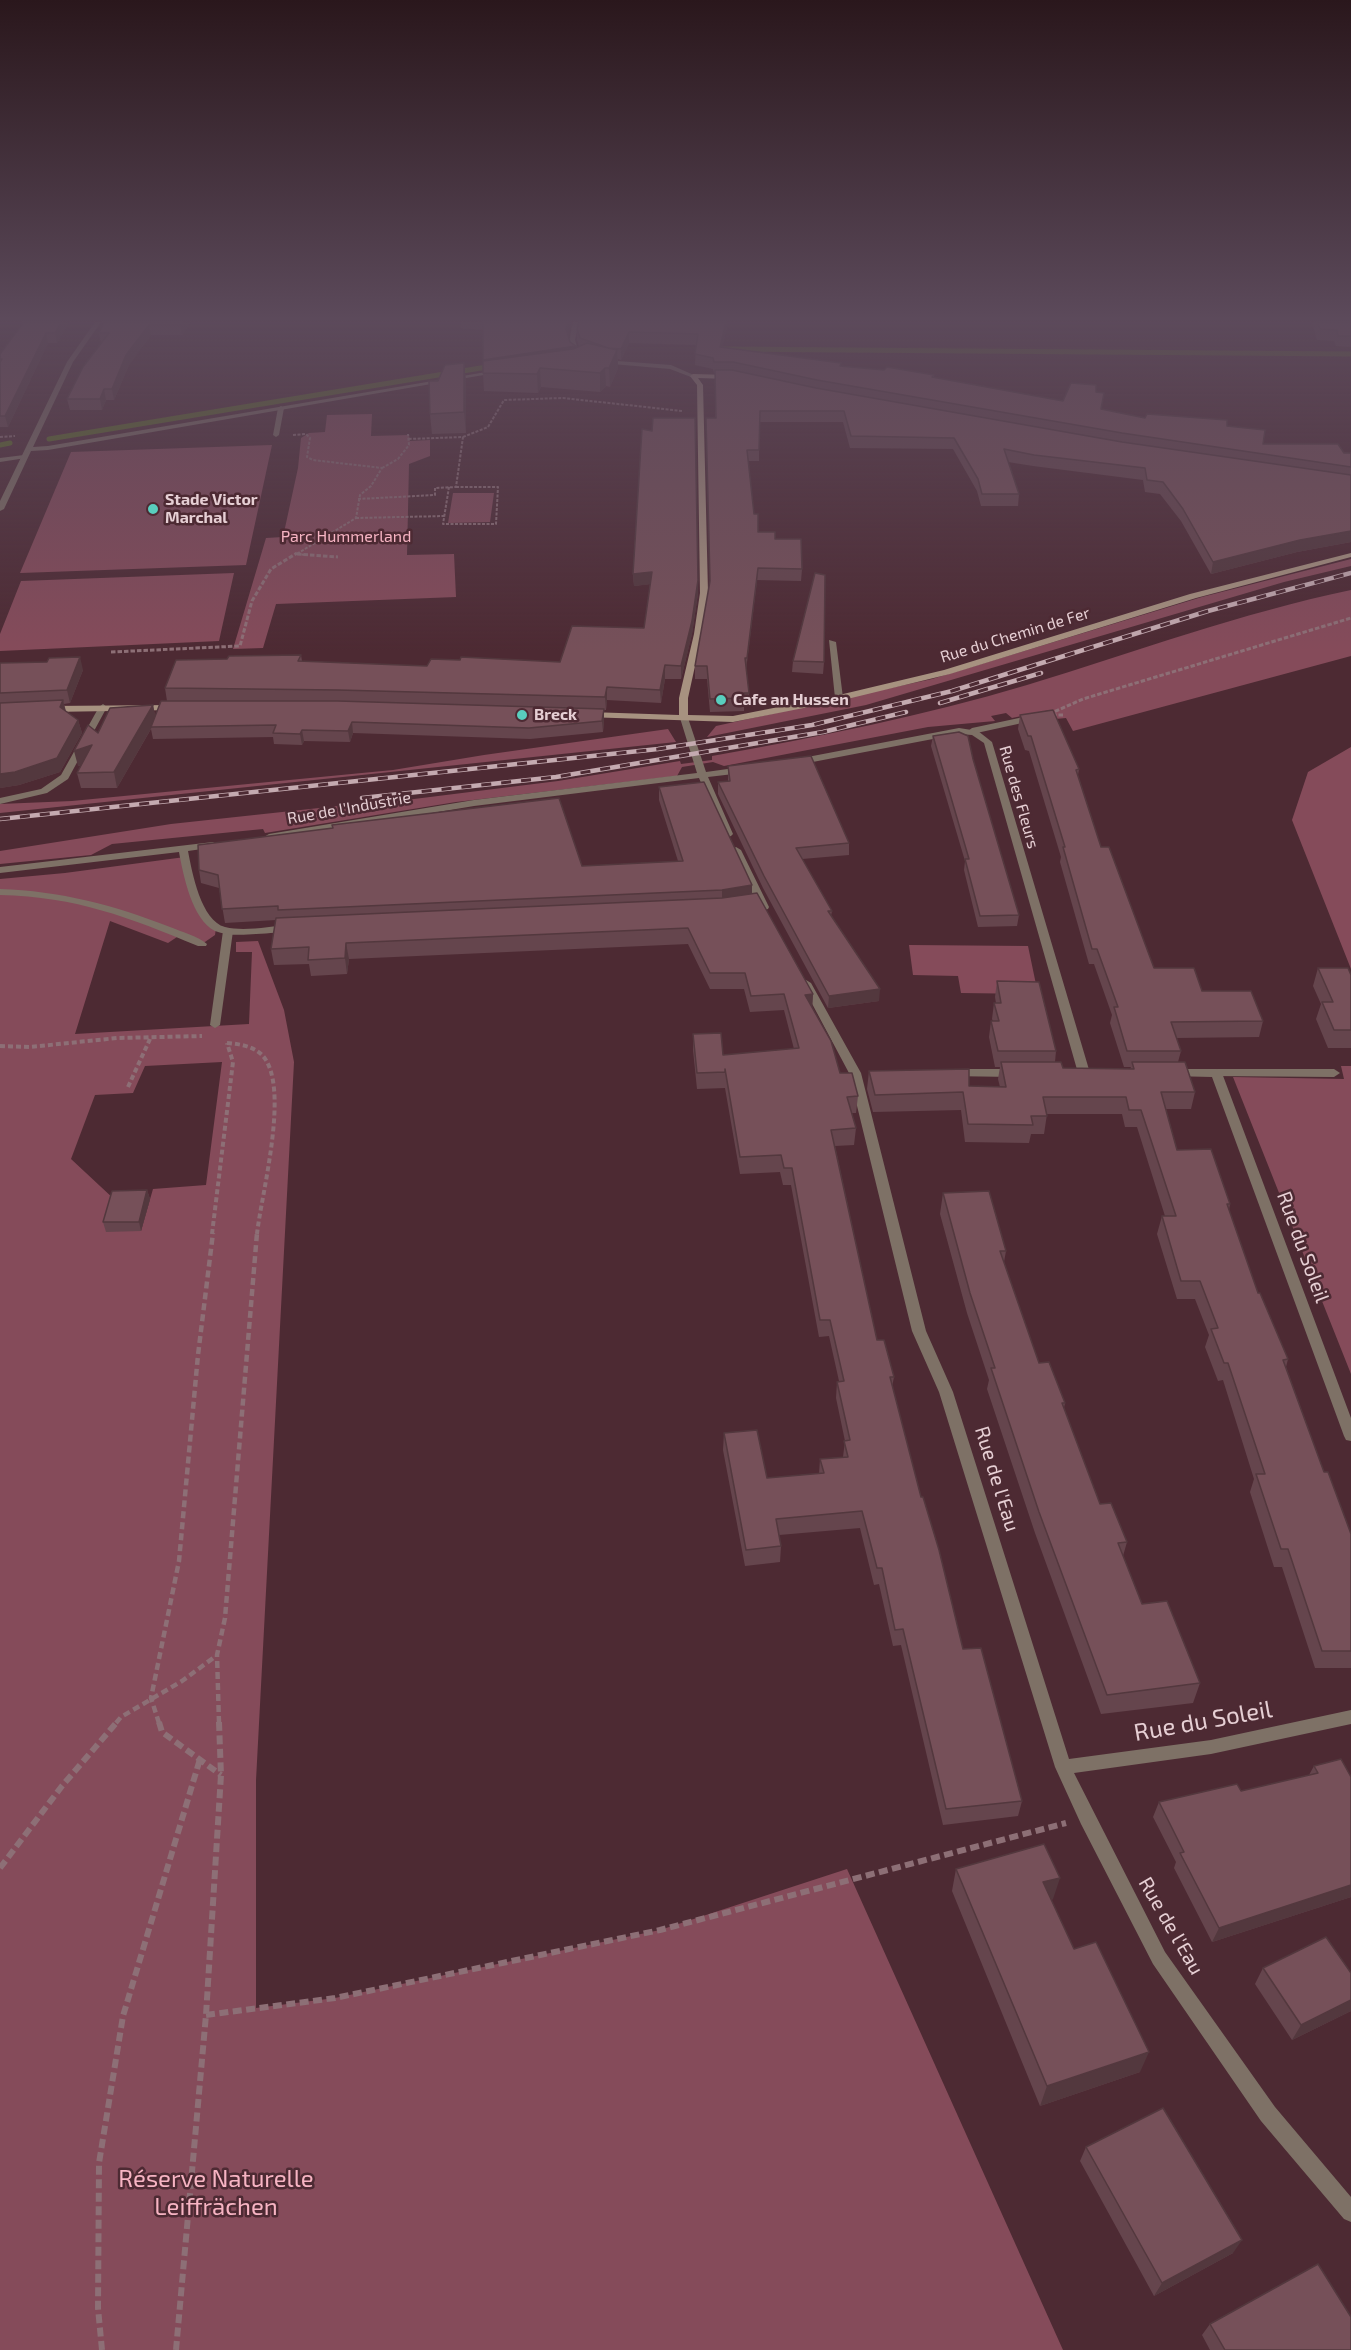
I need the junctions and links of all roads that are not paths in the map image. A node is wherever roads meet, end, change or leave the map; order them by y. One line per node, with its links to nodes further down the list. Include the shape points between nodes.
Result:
1 (36, 432): 6 (street)
2 (143, 432): 6 (street)
3 (277, 432): 5 (street)
4 (701, 432): 18 (main road, via 707,576)
5 (276, 435)
6 (28, 448): 7 (street)
7 (24, 457): 8 (street); 9 (street)
8 (0, 460)
9 (0, 509)
10 (1351, 555): 12 (main road, Rue du Chemin de Fer, via 1193,596 947,672)
11 (832, 642): 12 (street)
12 (839, 699): 18 (main road, Rue du Chemin de Fer, via 733,718)
13 (104, 707): 14 (main road); 15 (main road); 23 (street, via 64,777 44,791)
14 (185, 708)
15 (40, 709)
16 (580, 715): 18 (main road, Rue du Chemin de Fer)
17 (1046, 715): 19 (street)
18 (684, 718): 22 (street)
19 (972, 731): 20 (street, Rue des Fleurs); 37 (street, Rue des Fleurs, via 988,742)
20 (788, 764)
21 (756, 768): 22 (street)
22 (703, 776): 24 (street, Rue de l'Industrie, via 474,803); 29 (street, via 756,903)
23 (0, 801)
24 (256, 839)
25 (225, 844): 26 (street)
26 (183, 850): 27 (street); 31 (street, via 204,916 216,928)
27 (0, 870)
28 (0, 892): 32 (street, via 87,900)
29 (772, 922)
30 (298, 928): 31 (street)
31 (228, 931): 34 (street)
32 (202, 944)
33 (800, 972): 43 (street, Rue de l'Eau, via 861,1073 919,1331 946,1392)
34 (212, 1030)
35 (935, 1073): 36 (street)
36 (1027, 1073)
37 (1084, 1073)
38 (1168, 1073): 39 (street)
39 (1215, 1073): 40 (street); 41 (street, Rue du Soleil)
40 (1334, 1073)
41 (1351, 1436)
42 (1351, 1717): 43 (street, Rue du Soleil, via 1211,1747)
43 (1063, 1767): 44 (street, Rue de l'Eau, via 1159,1958 1268,2114)
44 (1351, 2212)

